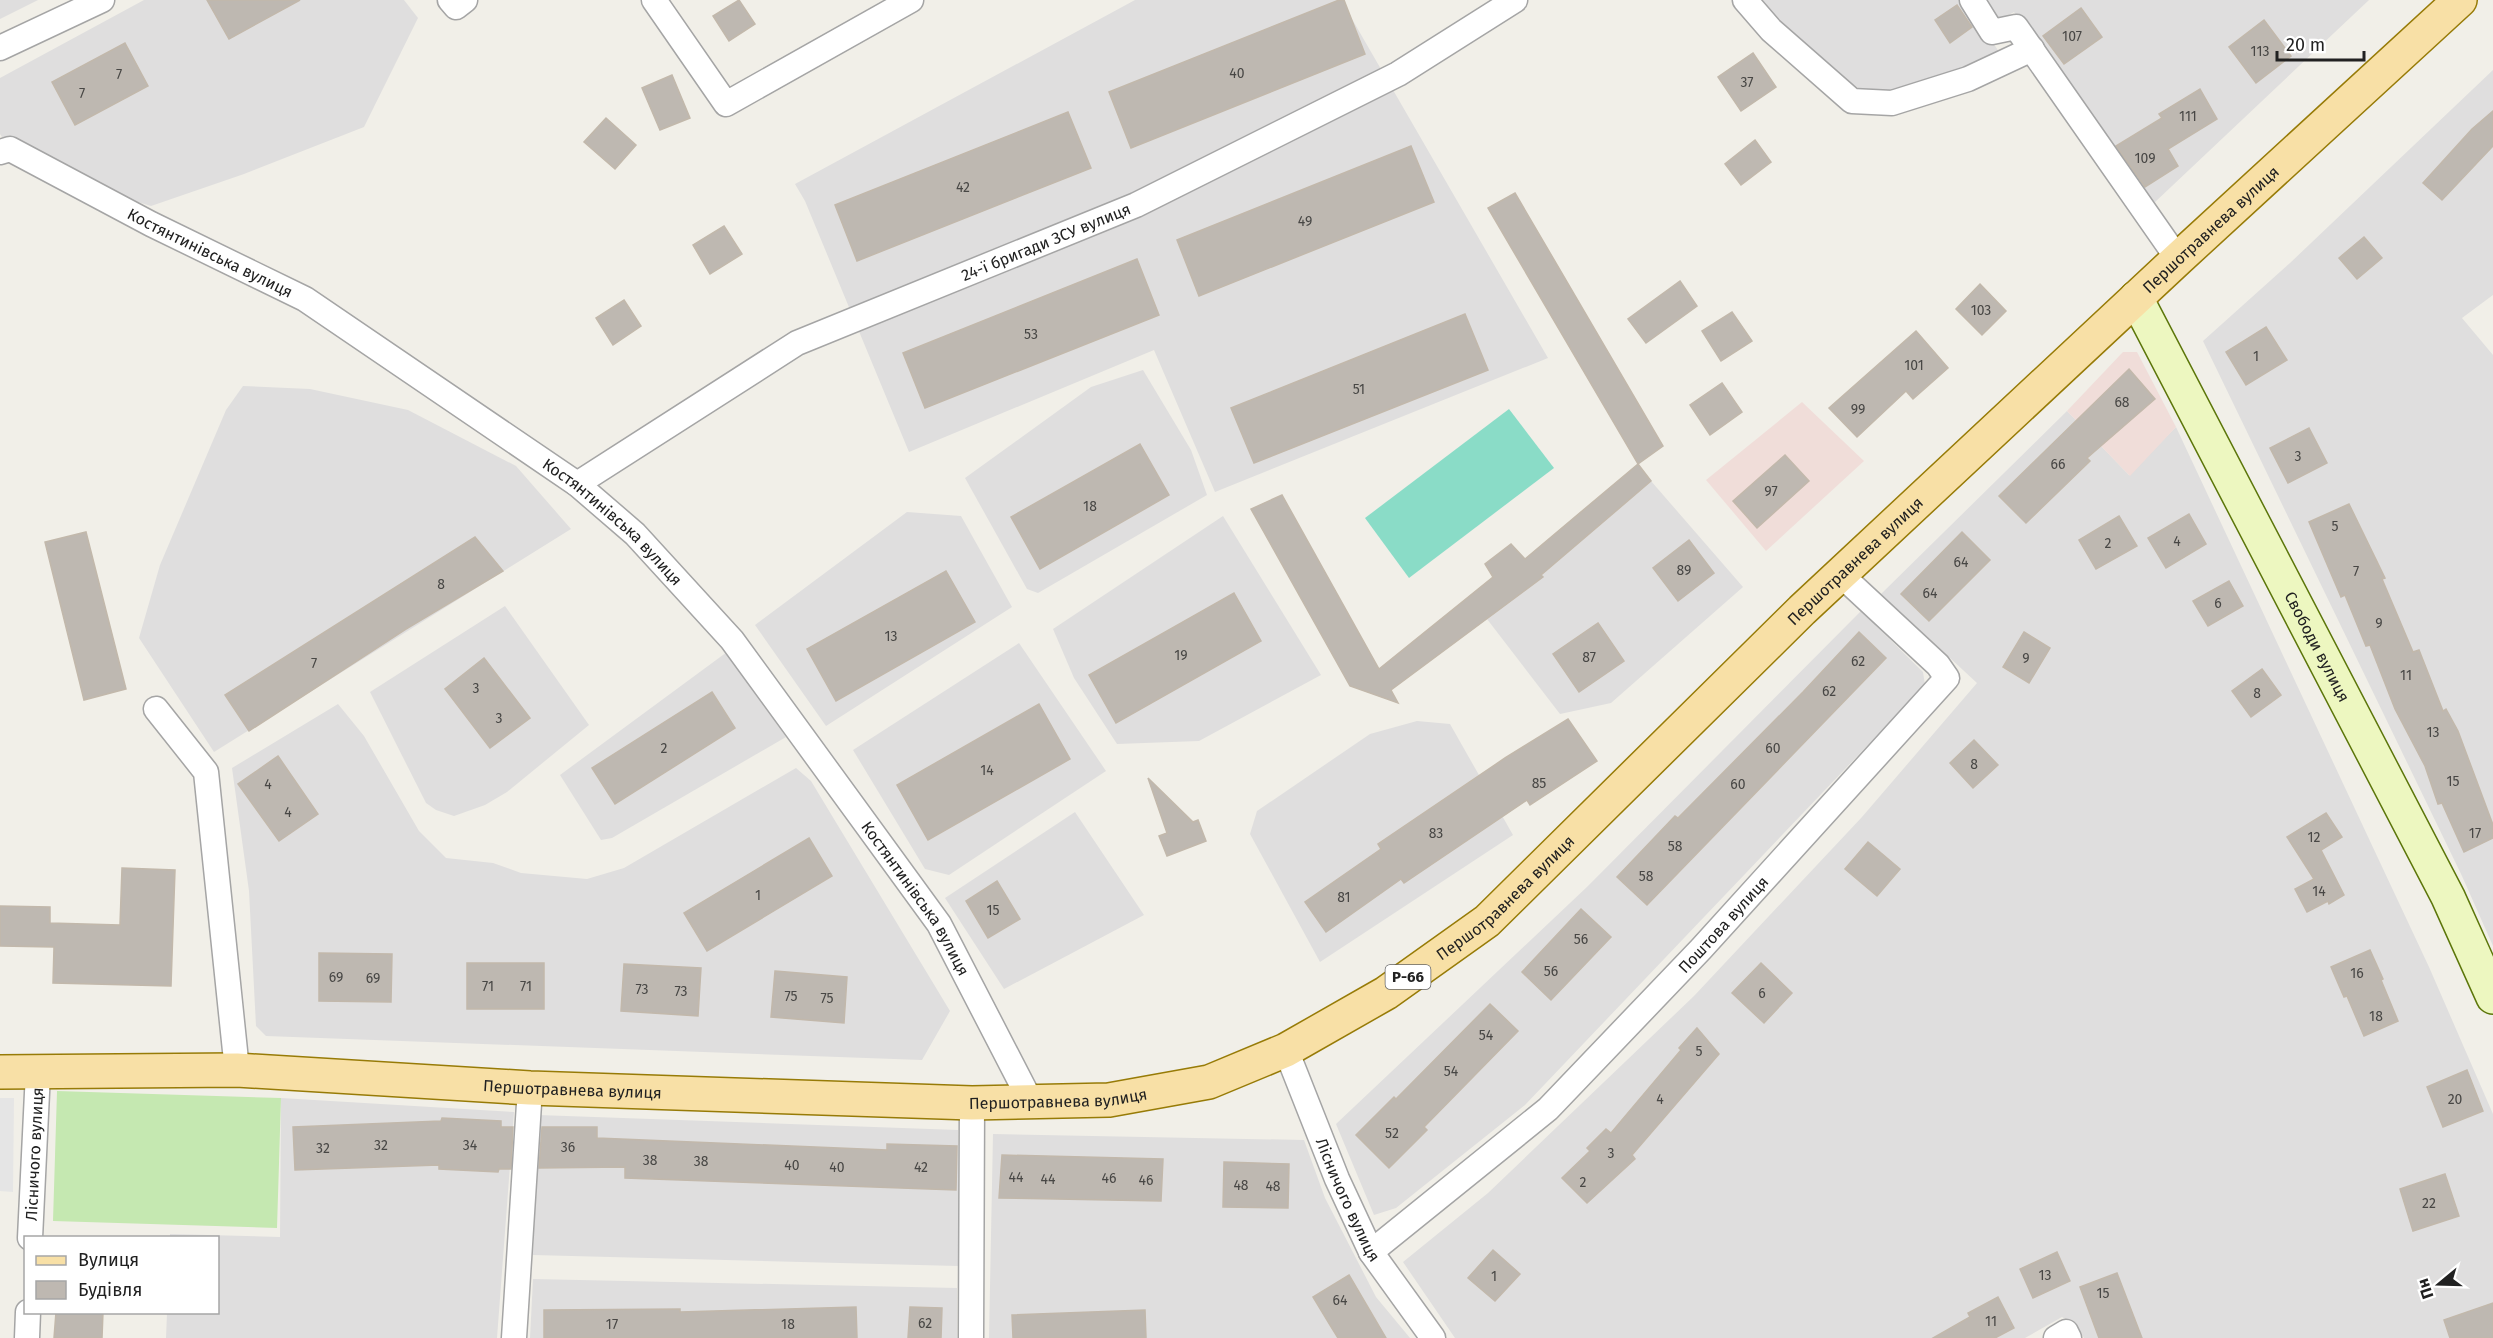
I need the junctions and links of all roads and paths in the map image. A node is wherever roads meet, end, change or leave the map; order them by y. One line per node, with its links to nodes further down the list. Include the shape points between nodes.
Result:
1 (102, 0): 10 (street)
2 (450, 0): 3 (street, via 456,7)
3 (465, 0)
4 (654, 0): 5 (street, via 726,104)
5 (911, 0)
6 (1515, 0): 15 (street, 24-ї бригади ЗСУ вулиця, via 1398,74 1136,205 797,343)
7 (1745, 0): 11 (street, via 1771,30 1852,101 1893,103 1968,79)
8 (1972, 0): 11 (street, via 1992,32 2016,27)
9 (2460, 0): 13 (main road, Першотравнева вулиця / Р-66)
10 (0, 48)
11 (2032, 48): 13 (street)
12 (0, 152): 15 (street, Костянтинівська вулиця, via 10,149 305,299)
13 (2178, 259): 14 (main road, Першотравнева вулиця / Р-66)
14 (2136, 298): 16 (main road, Першотравнева вулиця / Р-66); 18 (street, Свободи вулиця, via 2448,897)
15 (577, 484): 24 (street, Костянтинівська вулиця, via 635,534 732,640 939,924)
16 (1840, 574): 19 (main road, Першотравнева вулиця / Р-66, via 1487,921 1386,993); 27 (street, Поштова вулиця, via 1938,665 1947,678 1701,949 1548,1109)
17 (156, 710): 20 (street, via 206,772)
18 (2493, 997)
19 (1287, 1050): 24 (main road, Першотравнева вулиця / Р-66, via 1209,1082 1110,1100); 27 (street, Лісничого вулиця, via 1333,1170)
20 (237, 1070): 22 (main road, Першотравнева вулиця / Р-66); 23 (main road, Першотравнева вулиця / Р-66)
21 (0, 1072): 22 (main road, Першотравнева вулиця / Р-66)
22 (38, 1072): 26 (street, Лісничого вулиця)
23 (530, 1088): 25 (main road, Першотравнева вулиця / Р-66); 30 (street)
24 (1031, 1102): 25 (main road, Першотравнева вулиця / Р-66)
25 (972, 1103): 31 (street)
26 (30, 1236)
27 (1371, 1252): 32 (street, Лісничого вулиця)
28 (28, 1314): 29 (street)
29 (27, 1338)
30 (514, 1338)
31 (971, 1338)
32 (1433, 1338)

